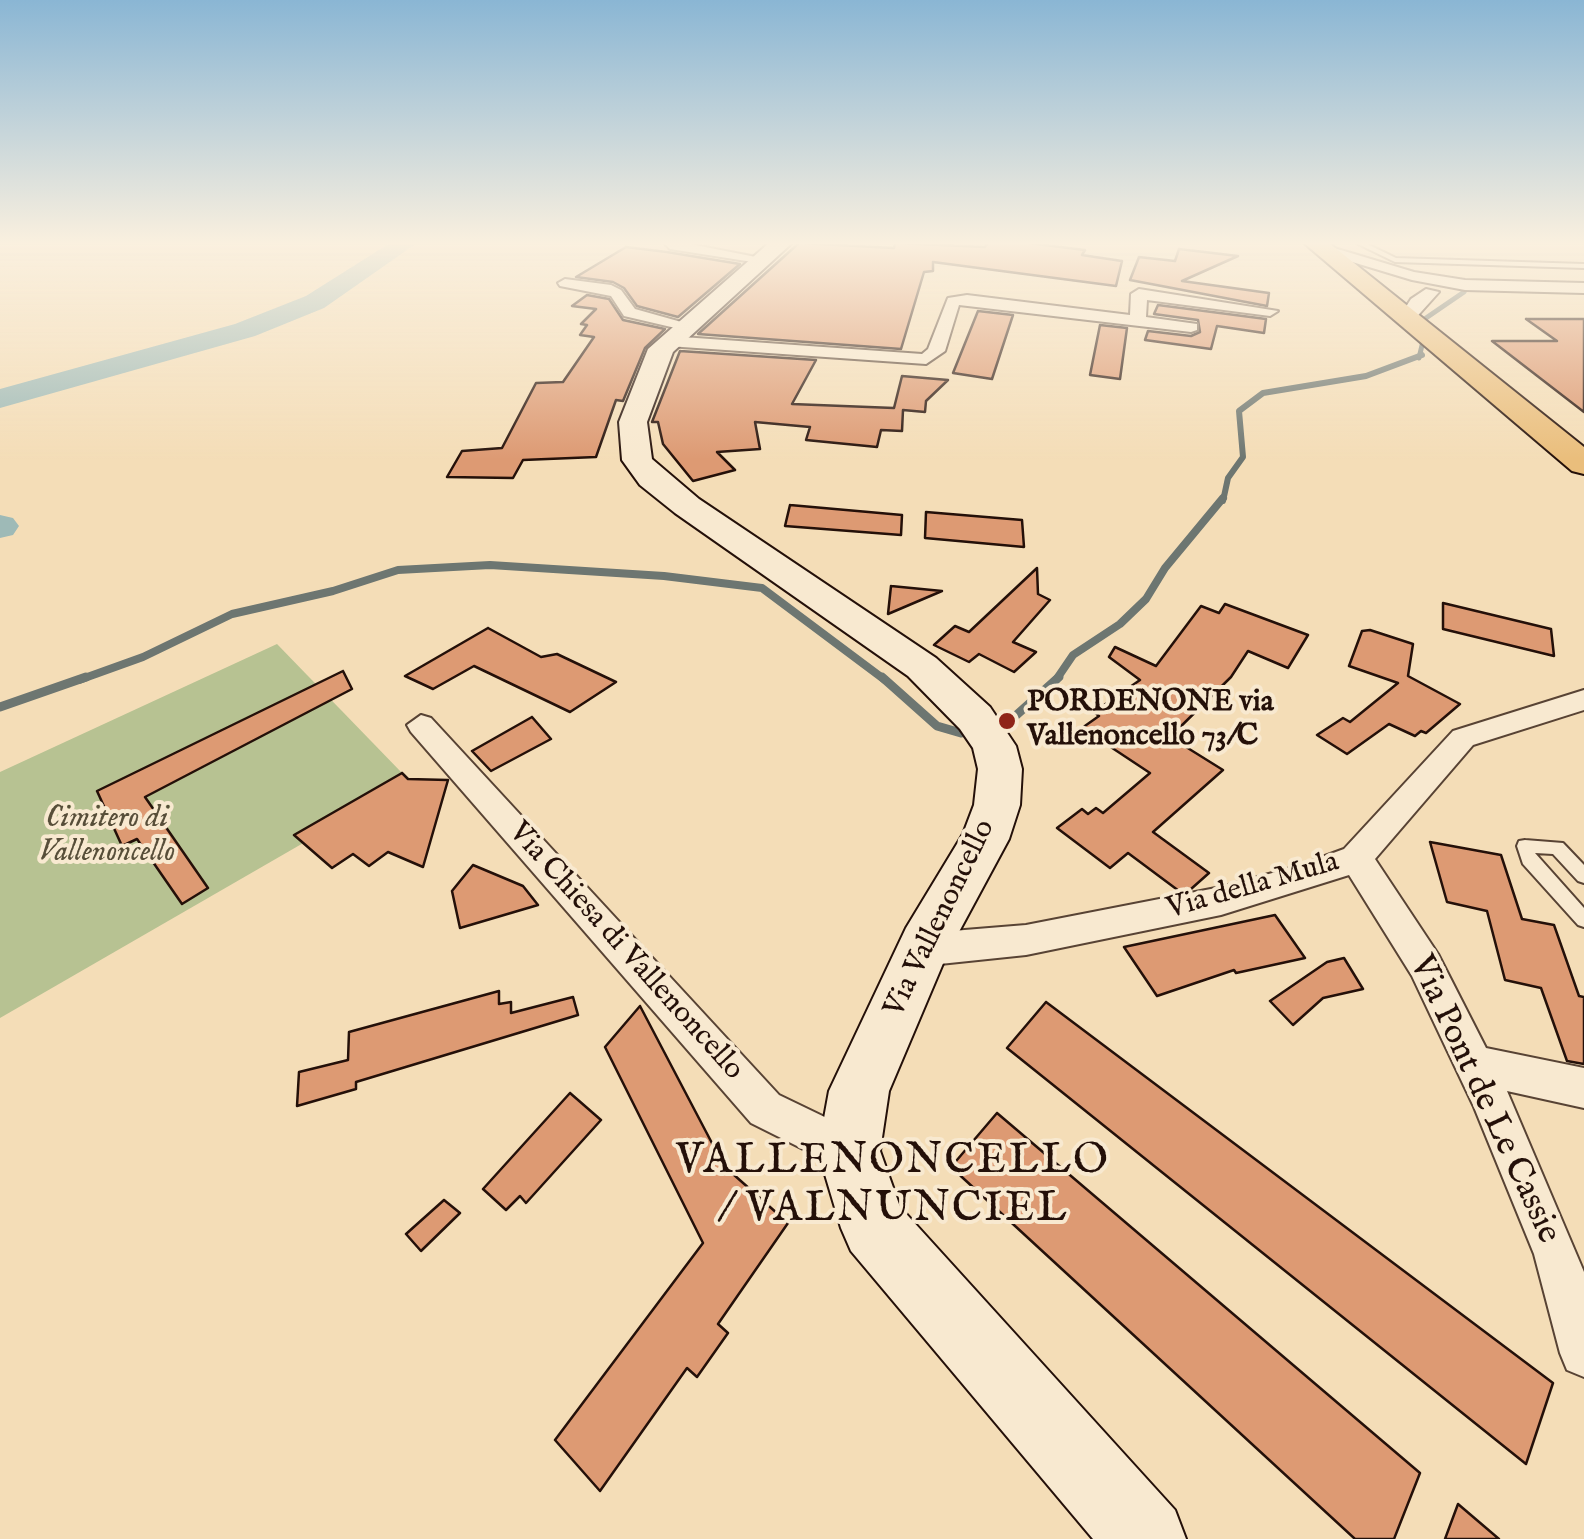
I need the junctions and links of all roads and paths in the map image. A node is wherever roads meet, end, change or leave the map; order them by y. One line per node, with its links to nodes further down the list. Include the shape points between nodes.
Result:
1 (634, 315): 11 (street)
2 (697, 315): 11 (street, Via Vallenoncello)
3 (949, 315): 11 (street, via 936,351 926,359)
4 (1078, 315): 9 (street)
5 (1138, 315): 9 (street)
6 (1402, 315): 8 (main road)
7 (1408, 315): 8 (street)
8 (1406, 318): 12 (main road)
9 (1138, 321): 10 (street)
10 (1191, 327)
11 (676, 333): 18 (street, Via Vallenoncello, via 644,384 633,422 632,441 644,469 687,506 922,667 976,718 994,746 1000,769 991,822)
12 (1584, 464)
13 (1584, 700): 15 (street, Via della Mula, via 1463,738)
14 (421, 725): 21 (street, Via Chiesa di Vallenoncello, via 765,1109)
15 (1356, 858): 18 (street, Via della Mula, via 1302,879 1150,916 1026,940); 19 (street, Via Pont de Le Cassie, via 1425,965)
16 (1584, 876): 17 (lane, via 1557,848 1526,846 1528,859)
17 (1584, 920)
18 (925, 944): 21 (street, Via Vallenoncello, via 859,1092)
19 (1474, 1064): 20 (street); 22 (street, Via Pont de Le Cassie, via 1556,1254)
20 (1584, 1088)
21 (849, 1152): 23 (street, Via Vallenoncello, via 874,1228)
22 (1584, 1354)
23 (1146, 1539)

